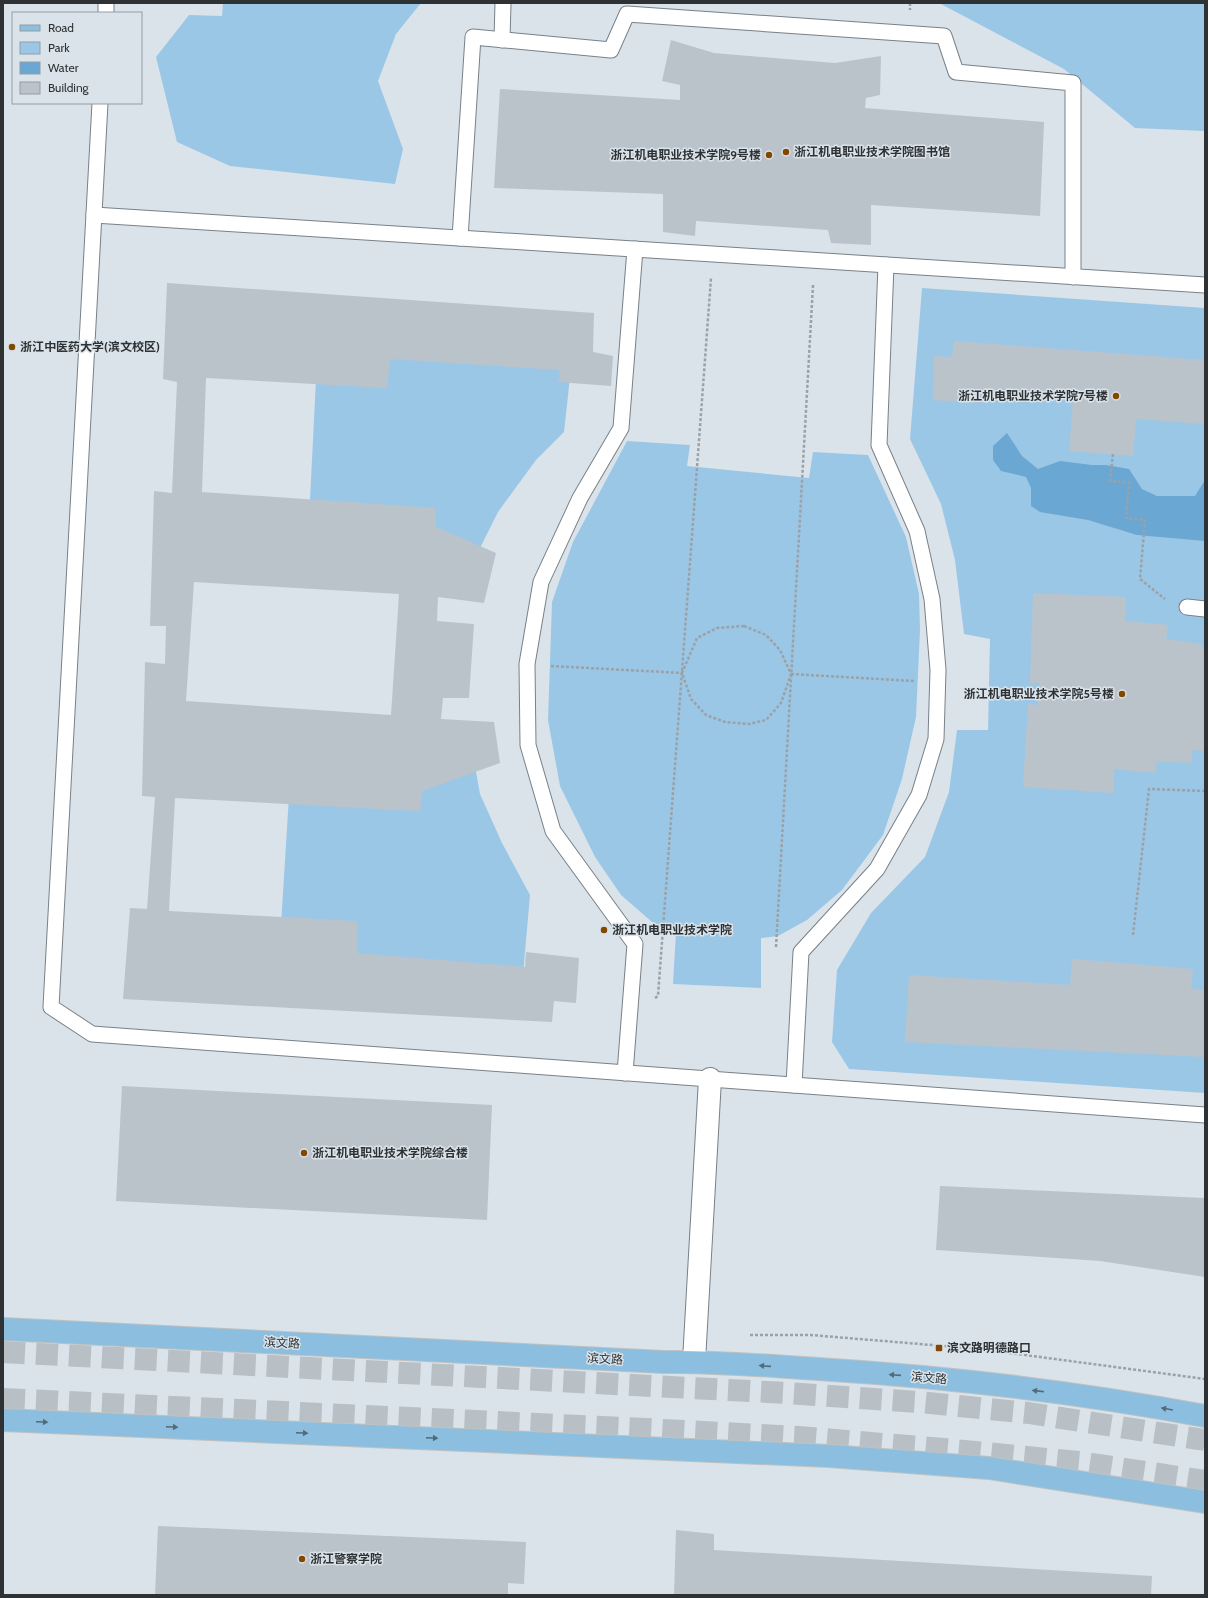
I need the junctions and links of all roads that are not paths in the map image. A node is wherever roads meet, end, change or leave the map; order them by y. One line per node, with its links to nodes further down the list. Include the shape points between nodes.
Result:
1 (503, 3): 2 (lane)
2 (502, 40): 5 (lane, via 473,37); 8 (lane, via 611,50 627,14 944,36 956,72 1073,83)
3 (100, 104): 4 (lane)
4 (94, 216): 5 (lane); 12 (lane, via 50,1006 92,1034)
5 (460, 238): 6 (lane)
6 (635, 249): 7 (lane); 12 (lane, via 621,428 580,498 541,582 527,664 528,745 553,831 635,944)
7 (886, 265): 8 (lane); 14 (lane, via 879,445 917,531 932,599 938,670 936,739 919,795 877,869 801,952)
8 (1073, 277): 9 (lane)
9 (1205, 285)
10 (1187, 607): 11 (lane)
11 (1205, 609)
12 (625, 1073): 13 (lane)
13 (710, 1079): 14 (lane); 17 (street)
14 (794, 1085): 15 (lane)
15 (1205, 1115)
16 (3, 1329): 17 (main road, 滨文路, via 664,1362)
17 (694, 1361): 18 (main road, 滨文路, one-way to 17, via 1149,1405 926,1377)
18 (1205, 1416)
19 (3, 1420): 20 (main road, one-way to 20, via 830,1456 988,1468)
20 (1205, 1502)

